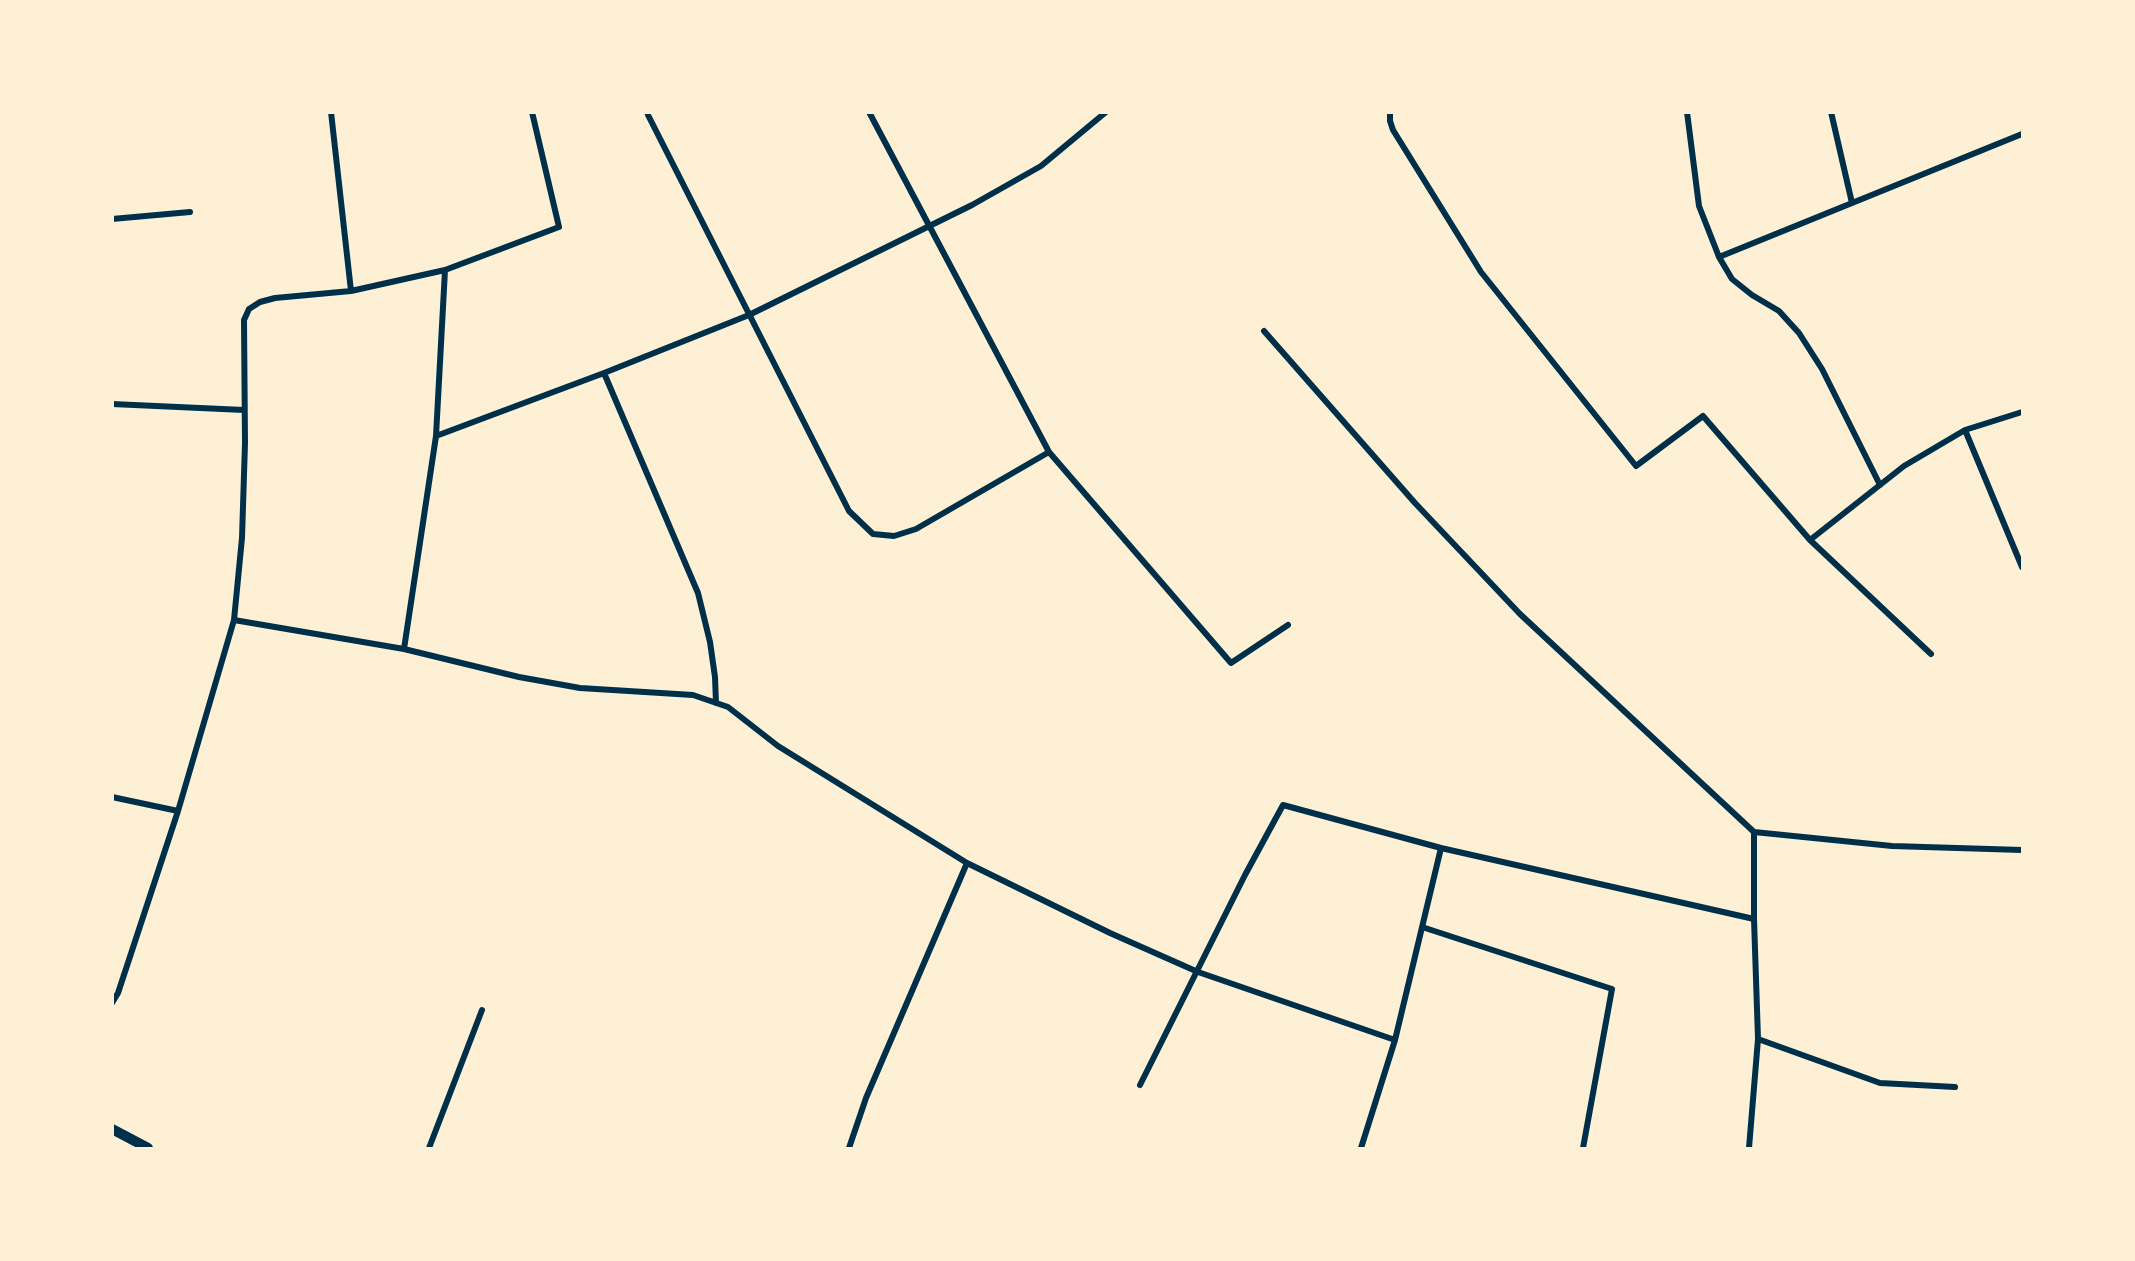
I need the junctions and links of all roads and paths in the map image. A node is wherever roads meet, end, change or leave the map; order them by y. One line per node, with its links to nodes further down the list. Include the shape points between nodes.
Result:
1 (331, 112): 16 (street)
2 (532, 112): 15 (street, via 560,227)
3 (869, 112): 13 (street)
4 (1106, 112): 13 (street, via 1041,166)
5 (1390, 112): 27 (street, via 1393,130 1481,272 1636,466 1703,416)
6 (1687, 112): 14 (street, via 1699,206)
7 (1831, 112): 10 (street)
8 (648, 116): 17 (street)
9 (2022, 134): 10 (street)
10 (1852, 203): 14 (street)
11 (190, 212): 12 (street)
12 (112, 219)
13 (930, 226): 17 (street); 25 (street)
14 (1719, 257): 26 (street, via 1732,279 1779,311 1799,333 1822,369)
15 (445, 270): 16 (street); 24 (street)
16 (351, 291): 21 (street, via 275,298 249,309 244,320)
17 (749, 315): 19 (street); 25 (street, via 849,511 873,534 894,536 916,529)
18 (1264, 331): 36 (street, via 1415,503 1520,614)
19 (604, 373): 24 (street); 33 (street, via 698,593 710,642)
20 (112, 404): 21 (street)
21 (244, 410): 29 (street, via 242,538)
22 (2022, 411): 23 (street)
23 (1965, 430): 26 (street); 28 (street)
24 (436, 436): 31 (street)
25 (1048, 452): 30 (street, via 1231,663)
26 (1880, 485): 27 (street)
27 (1810, 540): 32 (street)
28 (2022, 567)
29 (234, 620): 31 (street); 35 (street)
30 (1288, 625)
31 (404, 650): 33 (street, via 580,688 693,694)
32 (1931, 654)
33 (716, 703): 39 (street, via 728,707 778,746)
34 (112, 797): 35 (street)
35 (178, 811): 43 (street)
36 (1754, 832): 38 (street, via 1892,846); 40 (street)
37 (1441, 848): 40 (street); 41 (street); 42 (street, via 1283,806)
38 (2022, 850)
39 (967, 863): 42 (street); 52 (street, via 866,1098)
40 (1754, 920): 45 (street)
41 (1422, 927): 46 (street); 54 (street, via 1612,989)
42 (1198, 972): 46 (street); 47 (street)
43 (112, 1003)
44 (482, 1010): 51 (street)
45 (1758, 1039): 48 (street, via 1880,1083); 55 (street)
46 (1395, 1040): 53 (street)
47 (1140, 1085)
48 (1955, 1088)
49 (112, 1129): 50 (street)
50 (148, 1149)
51 (429, 1149)
52 (849, 1149)
53 (1362, 1149)
54 (1583, 1149)
55 (1749, 1149)

